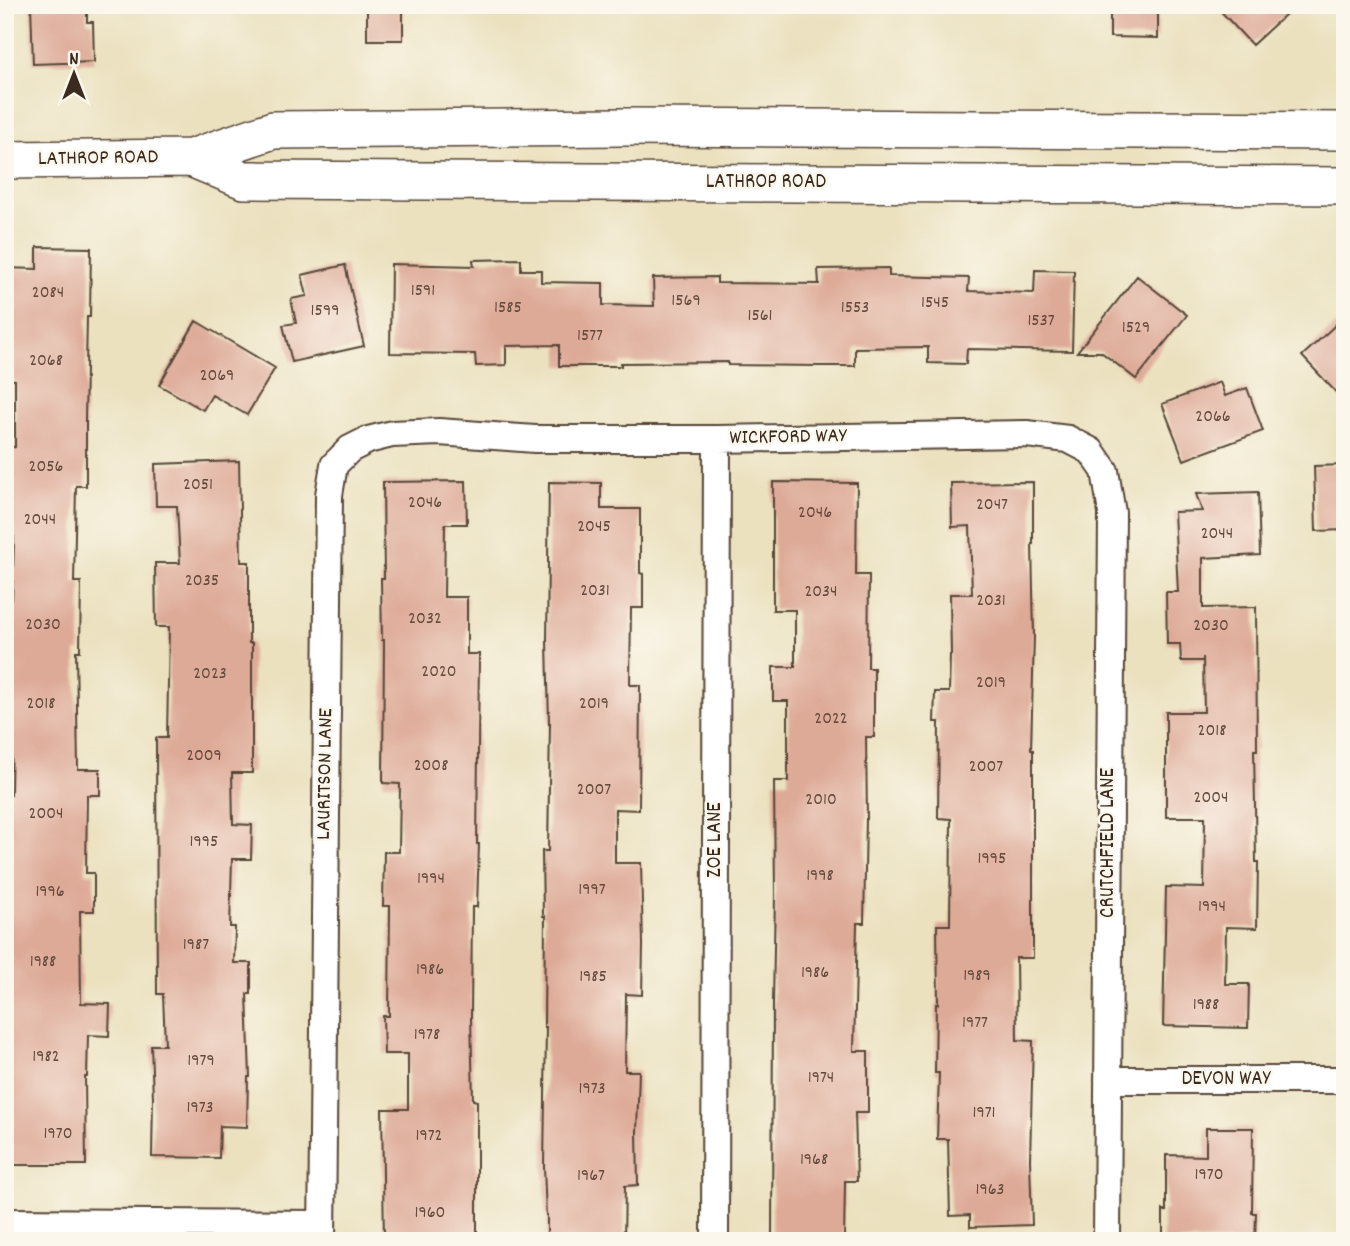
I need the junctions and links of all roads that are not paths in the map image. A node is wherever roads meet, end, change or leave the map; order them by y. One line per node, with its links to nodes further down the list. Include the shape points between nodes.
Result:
1 (1345, 131): 2 (main road, LATHROP ROAD, via 273,130)
2 (191, 158): 3 (main road, LATHROP ROAD); 4 (main road, LATHROP ROAD, via 244,180)
3 (5, 160)
4 (1345, 186)
5 (482, 435): 6 (street, WICKFORD WAY); 11 (street, LAURITSON LANE, via 392,434 350,449 334,465)
6 (717, 439): 7 (street, WICKFORD WAY, via 1027,434 1068,439); 12 (street, ZOE LANE)
7 (1091, 451): 8 (street, CRUTCHFIELD LANE, via 1105,471 1112,513)
8 (1108, 1080): 9 (street, DEVON WAY); 13 (street, CRUTCHFIELD LANE)
9 (1345, 1080)
10 (5, 1222): 11 (street)
11 (321, 1233)
12 (715, 1241)
13 (1107, 1241)

